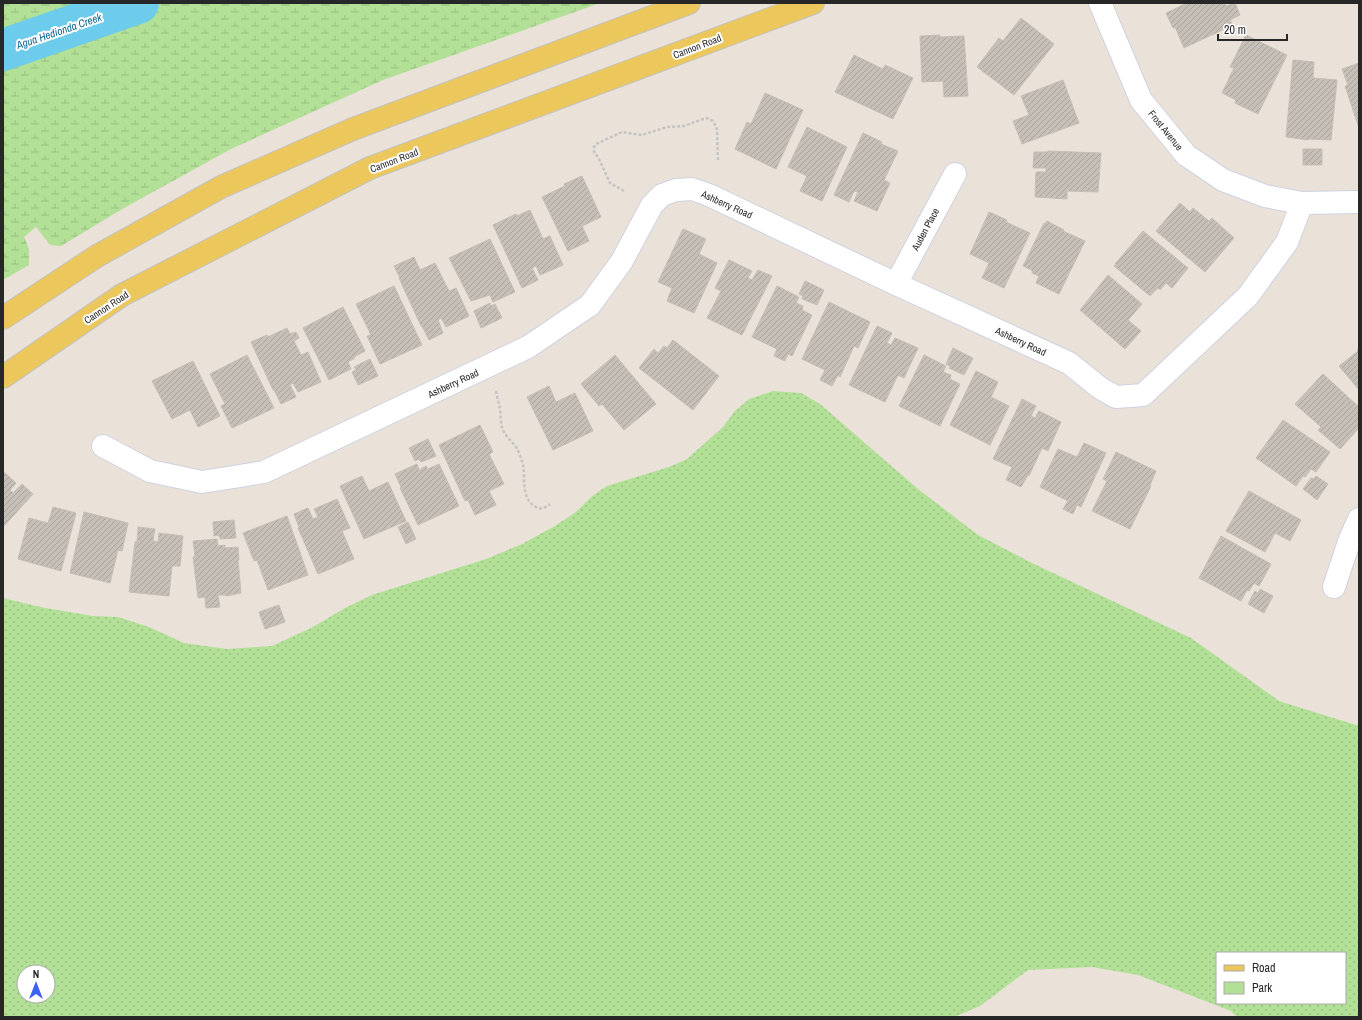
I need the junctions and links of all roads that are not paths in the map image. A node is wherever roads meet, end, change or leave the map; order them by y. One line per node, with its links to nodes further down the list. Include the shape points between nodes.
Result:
1 (689, 3): 8 (main road, via 353,128 221,187 97,256)
2 (814, 3): 9 (main road, Cannon Road, via 370,168 122,295)
3 (1100, 3): 6 (street, Frost Avenue, via 1141,100 1186,155 1223,180 1265,196)
4 (955, 174): 7 (street, Auden Place)
5 (1359, 202): 6 (street, Frost Avenue)
6 (1302, 203): 7 (street, Ashberry Road, via 1287,242 1248,296 1142,396 1116,397 1069,364)
7 (896, 284): 10 (street, Ashberry Road, via 709,195 692,189 676,190 662,195 652,205 622,261 590,305 521,351 264,472 202,482 150,471)
8 (3, 318)
9 (3, 377)
10 (103, 446)
11 (1359, 519): 12 (street)
12 (1334, 587)

